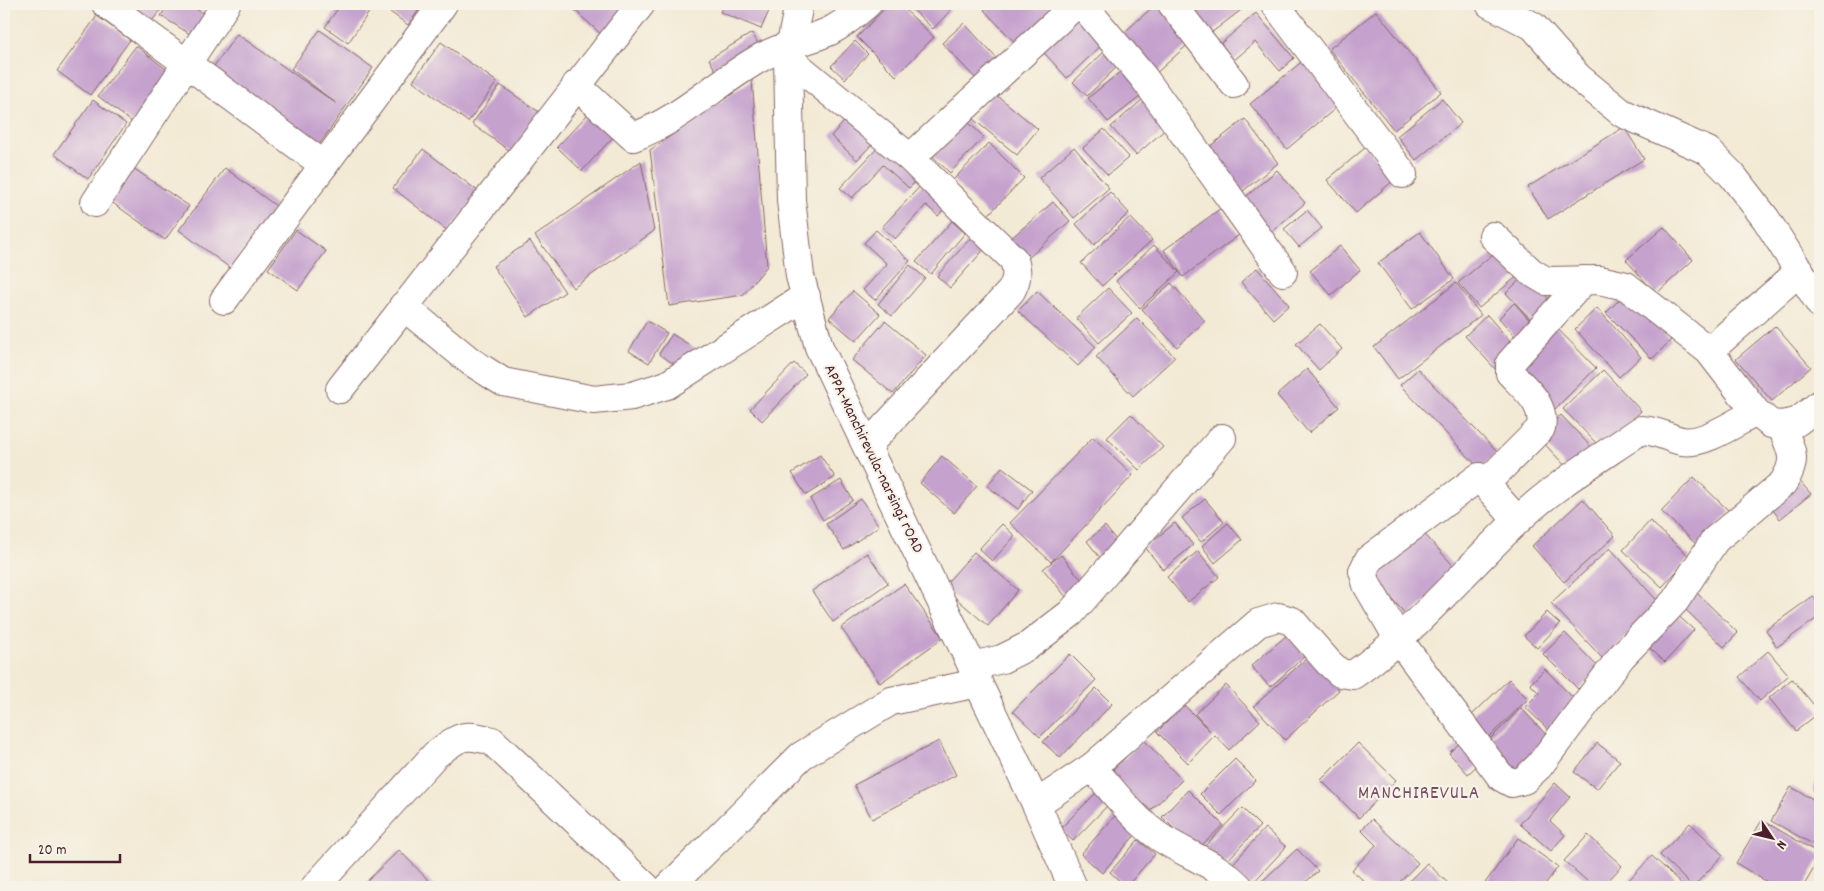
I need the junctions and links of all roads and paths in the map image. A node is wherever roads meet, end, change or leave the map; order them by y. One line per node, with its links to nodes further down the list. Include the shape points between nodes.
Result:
1 (106, 4): 13 (street)
2 (226, 4): 13 (street)
3 (443, 4): 17 (street)
4 (641, 4): 15 (street)
5 (799, 4): 12 (street, APPA-Manchirevula-narsingI rOAD)
6 (867, 4): 12 (street, via 847,21)
7 (1076, 4): 16 (street)
8 (1082, 4): 22 (street, via 1144,78)
9 (1172, 4): 14 (street)
10 (1276, 4): 18 (street)
11 (1490, 4): 21 (street, via 1532,26 1578,77 1622,113 1708,151 1732,174)
12 (790, 51): 15 (street, via 762,57 711,92 633,137); 16 (street); 24 (street, APPA-Manchirevula-narsingI rOAD, via 791,200 800,276)
13 (185, 64): 17 (street); 19 (street)
14 (1234, 84)
15 (576, 85): 27 (street)
16 (910, 158): 34 (street, via 1014,260 1017,281)
17 (324, 165): 25 (street)
18 (1403, 174)
19 (95, 203)
20 (1493, 236): 23 (street, via 1546,282)
21 (1800, 271): 26 (street); 28 (street)
22 (1283, 272)
23 (1584, 280): 28 (street, via 1626,286); 35 (street, via 1510,363 1510,373 1539,405 1543,417 1541,428)
24 (806, 296): 27 (street, via 667,385 632,396 594,400 503,382 470,361); 34 (street, APPA-Manchirevula-narsingI rOAD, via 819,347)
25 (224, 300)
26 (1820, 304)
27 (403, 306): 29 (street)
28 (1709, 352): 31 (street)
29 (340, 389)
30 (1820, 404): 32 (street, via 1798,422)
31 (1756, 412): 32 (street, via 1771,424); 36 (street, via 1693,442 1641,430)
32 (1781, 425): 37 (street, via 1794,460 1783,483 1715,540 1675,601 1621,657 1539,766 1524,780 1512,783 1501,777)
33 (1222, 438): 38 (street, via 1070,613 1028,646)
34 (867, 446): 38 (street, APPA-Manchirevula-narsingI rOAD)
35 (1485, 484): 36 (street); 37 (street, via 1479,477 1366,564 1363,571 1367,585)
36 (1517, 520): 37 (street)
37 (1399, 640): 39 (street, via 1353,675 1340,673 1292,621 1278,617 1258,624)
38 (975, 674): 40 (street, APPA-Manchirevula-narsingI rOAD); 43 (street, via 891,701 801,756)
39 (1092, 767): 40 (street); 45 (street, via 1144,824 1217,869)
40 (1036, 804): 44 (street, APPA-Manchirevula-narsingI rOAD)
41 (315, 887): 42 (street, via 435,754 470,734 492,740)
42 (646, 887)
43 (669, 887)
44 (1073, 887)
45 (1239, 887)

